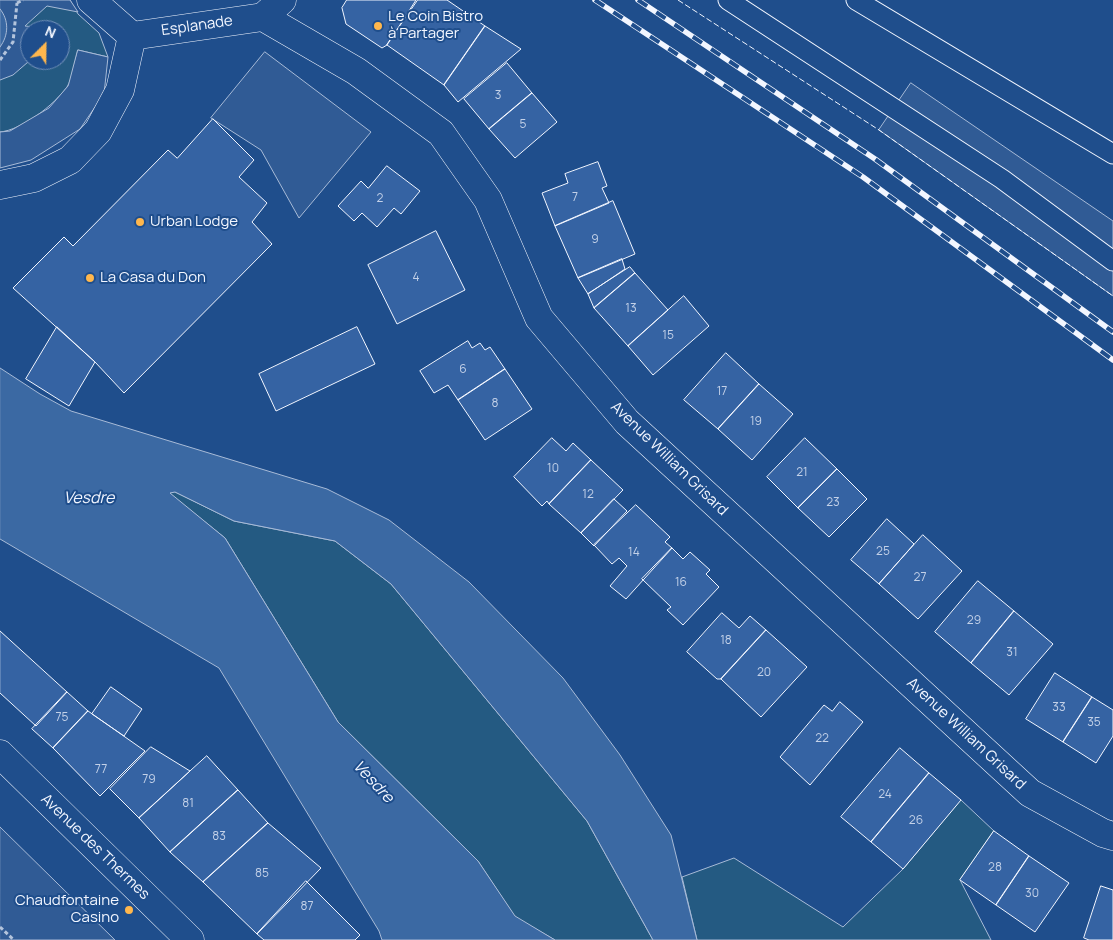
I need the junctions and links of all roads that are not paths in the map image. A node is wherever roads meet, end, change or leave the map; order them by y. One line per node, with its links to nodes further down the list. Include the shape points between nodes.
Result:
1 (90, 0): 5 (street)
2 (728, 0): 8 (lane, via 1002,179)
3 (856, 0): 6 (lane)
4 (273, 8): 5 (street, Esplanade); 10 (street, Avenue William Grisard, via 441,133 488,200 539,318 627,422 1030,793)
5 (132, 36): 7 (street, via 120,90 98,131 70,160 34,178)
6 (1113, 154)
7 (0, 185)
8 (1113, 260)
9 (0, 754): 11 (street, Avenue des Thermes)
10 (1113, 836)
11 (190, 940)

